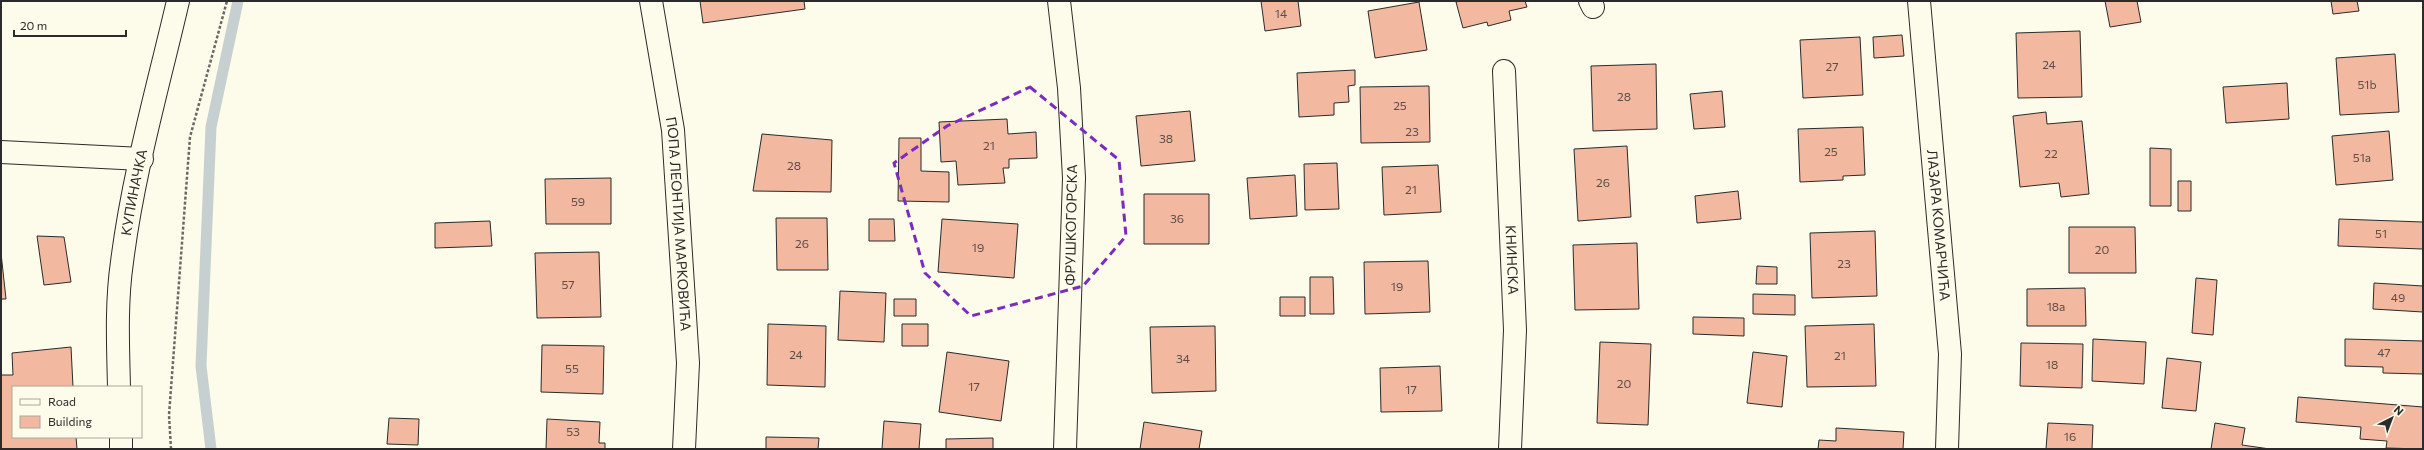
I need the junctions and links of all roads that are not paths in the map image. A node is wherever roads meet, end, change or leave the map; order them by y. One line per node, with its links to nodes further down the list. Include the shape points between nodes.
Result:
1 (178, 1): 7 (street, КУПИНАЧКА)
2 (652, 1): 11 (street, ПОПА ЛЕОНТИЈА МАРКОВИЋА, via 672,130 688,363)
3 (1059, 1): 12 (street, ФРУШКОГОРСКА, via 1069,88 1074,178)
4 (1919, 1): 14 (street, ЛАЗАРА КОМАРЧИЋА, via 1950,354)
5 (1504, 71): 13 (street, КНИНСКА, via 1515,330)
6 (1, 152): 7 (street)
7 (142, 159): 8 (street, КУПИНАЧКА, via 121,264)
8 (119, 386)
9 (121, 438): 10 (street)
10 (121, 449)
11 (684, 449)
12 (1065, 449)
13 (1510, 449)
14 (1947, 449)

